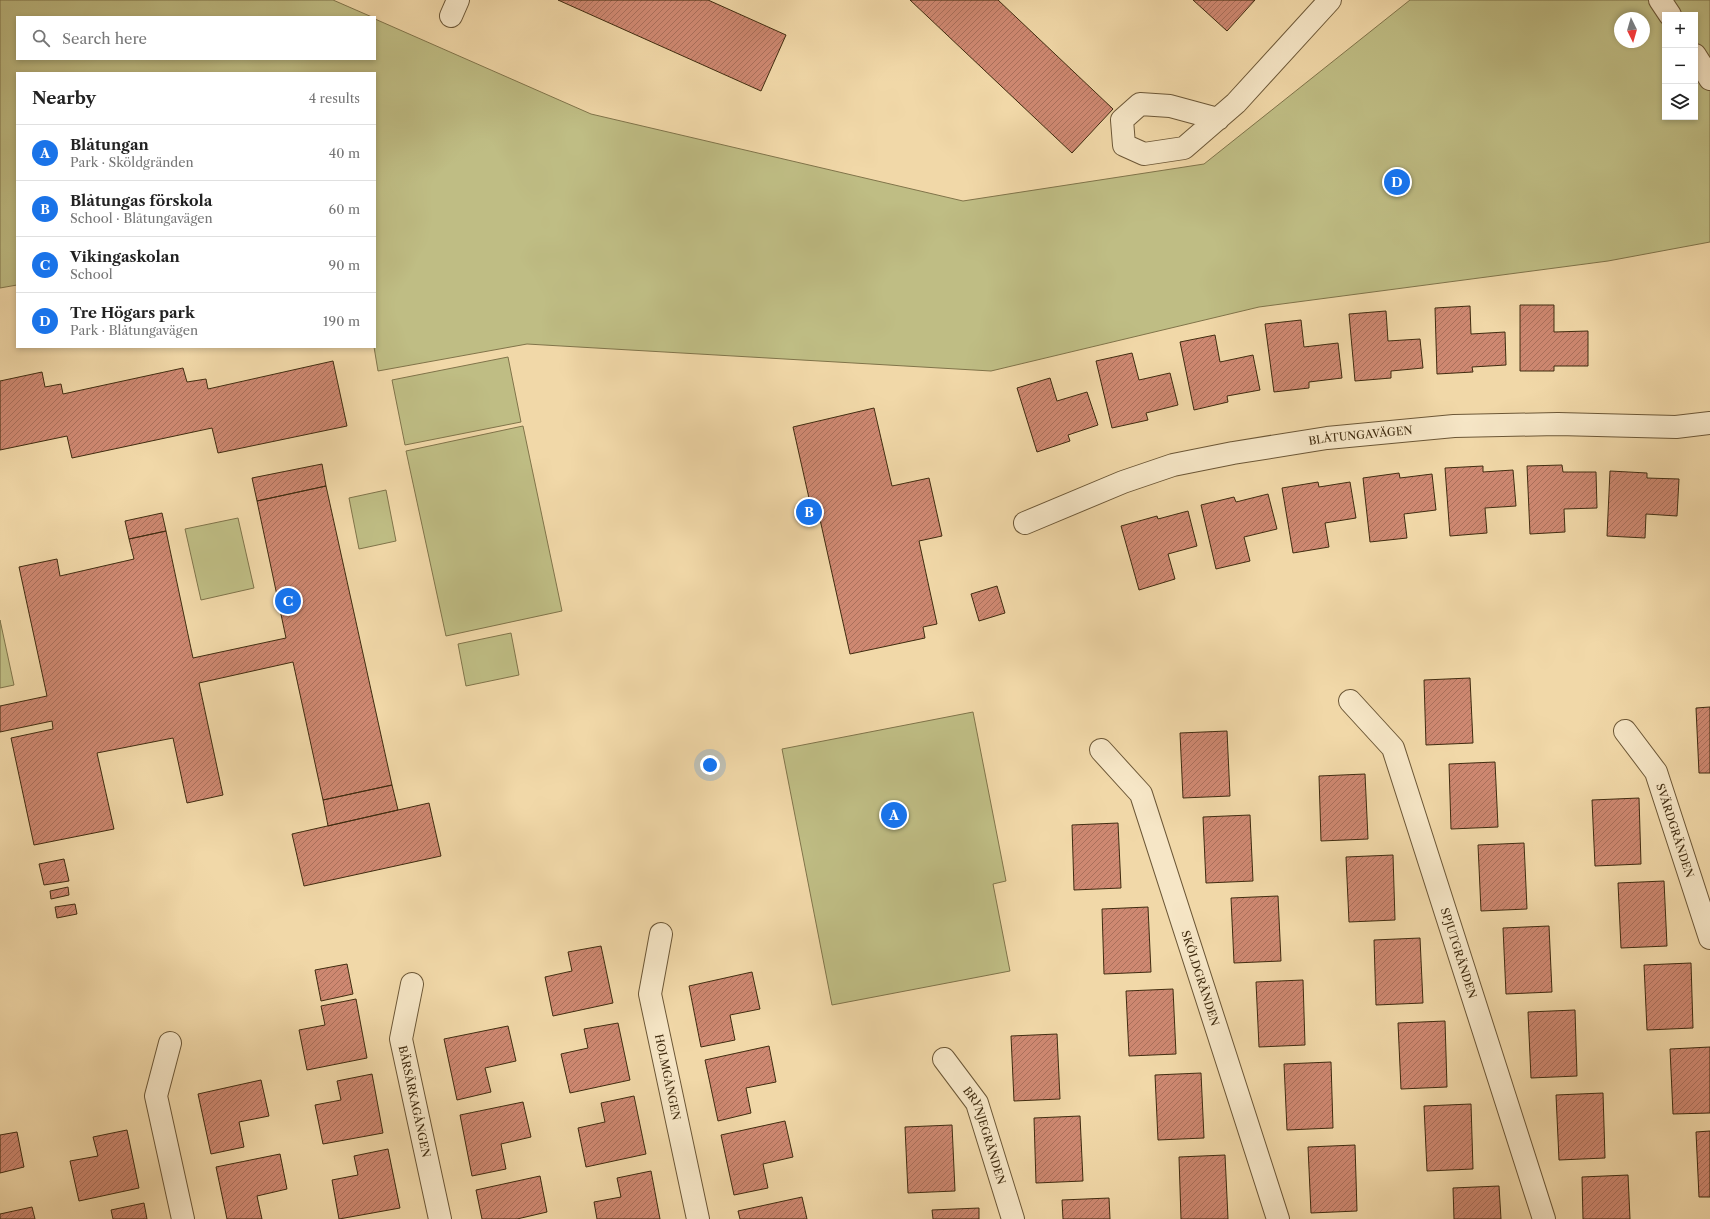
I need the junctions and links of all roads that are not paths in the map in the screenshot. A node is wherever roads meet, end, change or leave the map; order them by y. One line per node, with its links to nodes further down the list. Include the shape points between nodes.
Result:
1 (1330, 0): 6 (street, via 1236,103)
2 (1660, 0): 3 (street)
3 (1668, 12)
4 (1698, 60): 5 (street)
5 (1710, 79)
6 (1218, 119)
7 (1710, 423): 8 (street, BLÅTUNGAVÄGEN, via 1676,427 1558,424 1454,426 1327,438 1173,465 1123,482)
8 (1025, 523)
9 (1350, 701): 22 (street, SPJUTGRÄNDEN, via 1393,748)
10 (1625, 731): 13 (street, SVÄRDGRÄNDEN, via 1656,772)
11 (1101, 750): 21 (street, SKÖLDGRÄNDEN, via 1141,794)
12 (661, 934): 19 (street, HOLMGÅNGEN, via 650,994)
13 (1710, 938)
14 (412, 984): 18 (street, BÄRSÄRKAGÅNGEN, via 401,1039)
15 (170, 1043): 17 (street, via 156,1096)
16 (944, 1059): 20 (street, BRYNJEGRÄNDEN, via 977,1103)
17 (183, 1219)
18 (440, 1219)
19 (698, 1219)
20 (1013, 1219)
21 (1278, 1219)
22 (1544, 1219)

